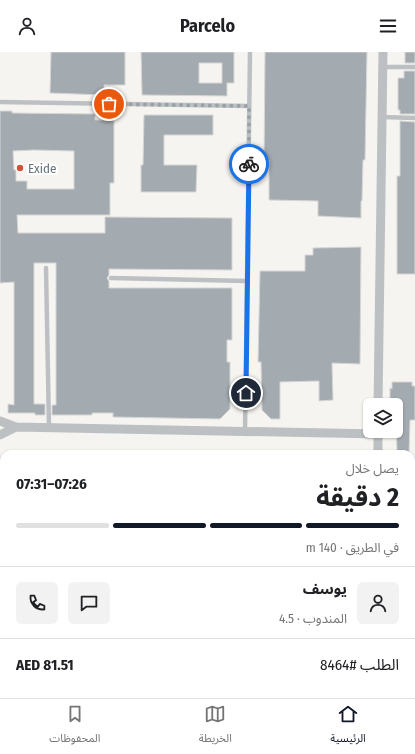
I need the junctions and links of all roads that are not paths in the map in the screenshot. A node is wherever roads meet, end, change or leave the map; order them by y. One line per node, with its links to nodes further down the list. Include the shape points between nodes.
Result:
1 (250, 52): 6 (lane)
2 (383, 52): 3 (street)
3 (383, 66): 4 (lane); 7 (street)
4 (415, 67)
5 (0, 102): 6 (lane)
6 (249, 106): 11 (lane)
7 (382, 117): 8 (lane); 12 (street)
8 (415, 118)
9 (46, 268): 15 (lane)
10 (111, 278): 11 (lane)
11 (247, 281): 16 (lane)
12 (378, 398)
13 (0, 421): 14 (street)
14 (16, 427): 15 (street); 18 (street)
15 (49, 428): 16 (street)
16 (245, 433): 17 (street)
17 (363, 433)
18 (0, 436)
19 (378, 438): 20 (street)
20 (378, 450)

